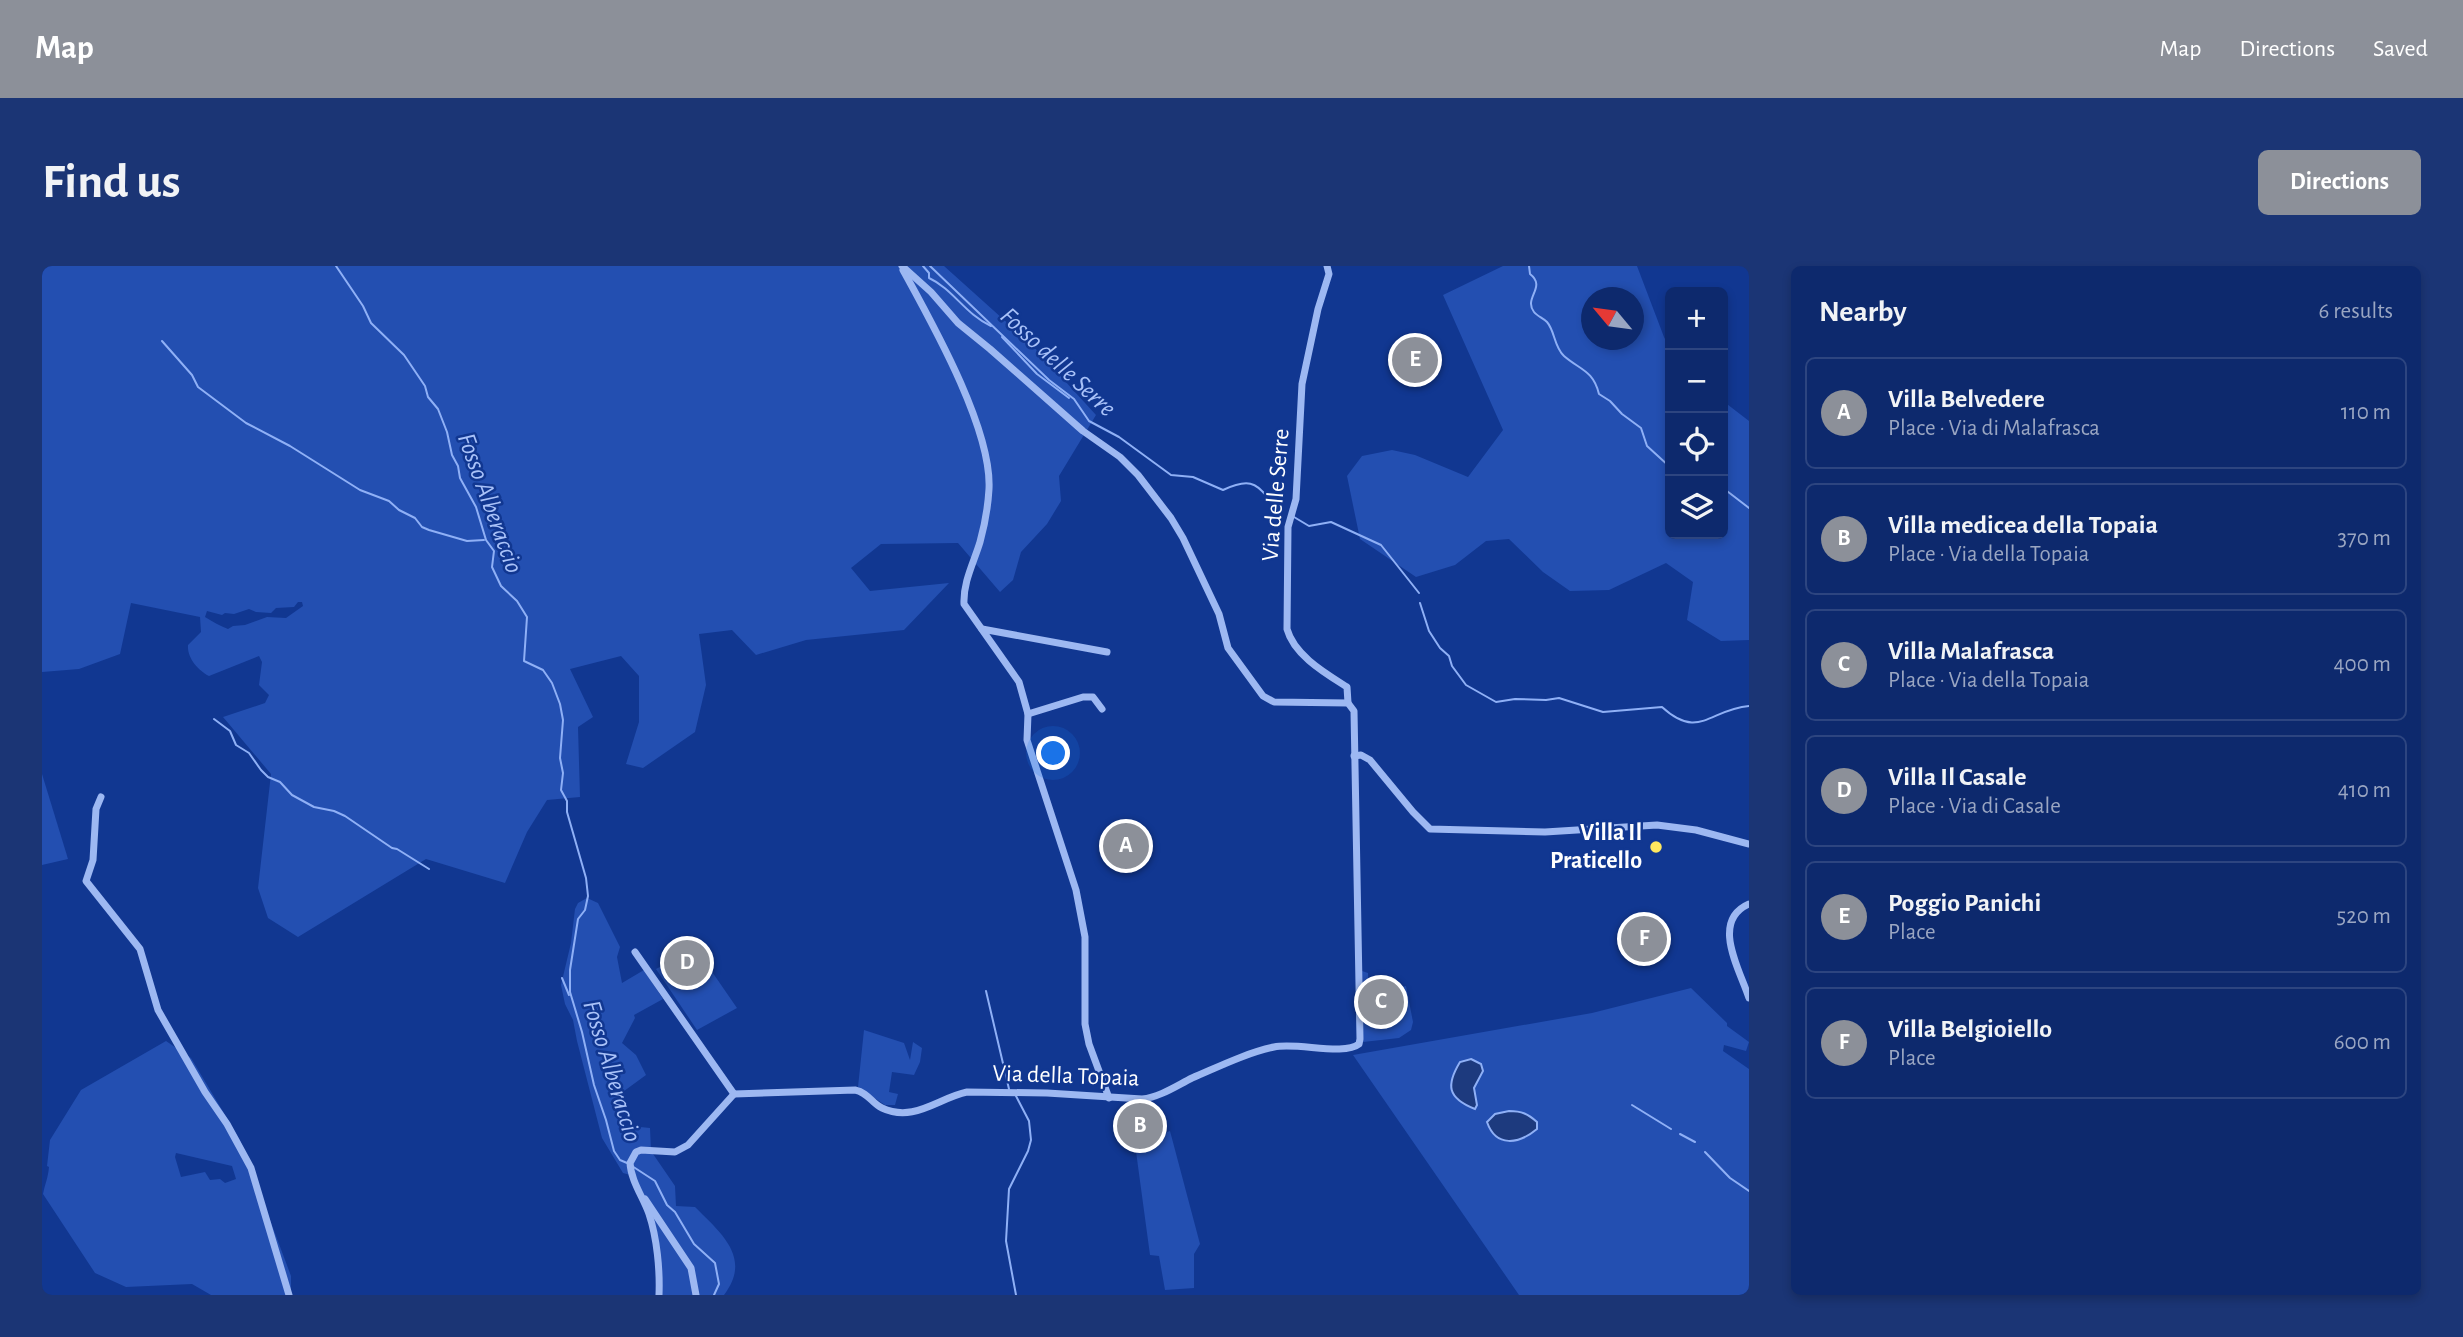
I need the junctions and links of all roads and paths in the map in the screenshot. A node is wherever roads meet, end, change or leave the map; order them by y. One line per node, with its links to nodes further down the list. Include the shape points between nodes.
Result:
1 (902, 266): 3 (street, via 972,411 986,461 987,511 963,594 964,604); 5 (street, via 958,323 1138,475 1183,538 1219,614 1228,648 1263,696 1274,702)
2 (1327, 266): 5 (street, Via delle Serre, via 1329,274 1302,384 1296,499 1288,527 1287,629 1298,650 1347,687)
3 (982, 629): 4 (street); 7 (street, via 1019,682)
4 (1107, 652)
5 (1348, 703): 8 (street, via 1353,711)
6 (1102, 709): 7 (street, via 1093,697 1083,697)
7 (1028, 714): 15 (street, via 1027,740 1076,890 1085,937 1085,1024)
8 (1354, 756): 10 (street, via 1370,760 1430,829 1545,832 1657,825); 15 (street, Via della Topaia, via 1359,1044 1346,1051 1274,1047 1152,1098)
9 (101, 797): 17 (street, via 86,881 140,949 163,1020 251,1168)
10 (1749, 844)
11 (1749, 904): 13 (street, via 1740,908 1731,924 1729,944)
12 (635, 952): 14 (street)
13 (1749, 998)
14 (734, 1094): 15 (street, Via della Topaia, via 855,1090 883,1109 909,1113 967,1092); 16 (street, via 688,1145 675,1152 636,1152 630,1163)
15 (1109, 1098)
16 (638, 1190): 18 (street, via 652,1227); 19 (street, via 691,1268)
17 (289, 1295)
18 (659, 1295)
19 (696, 1295)

